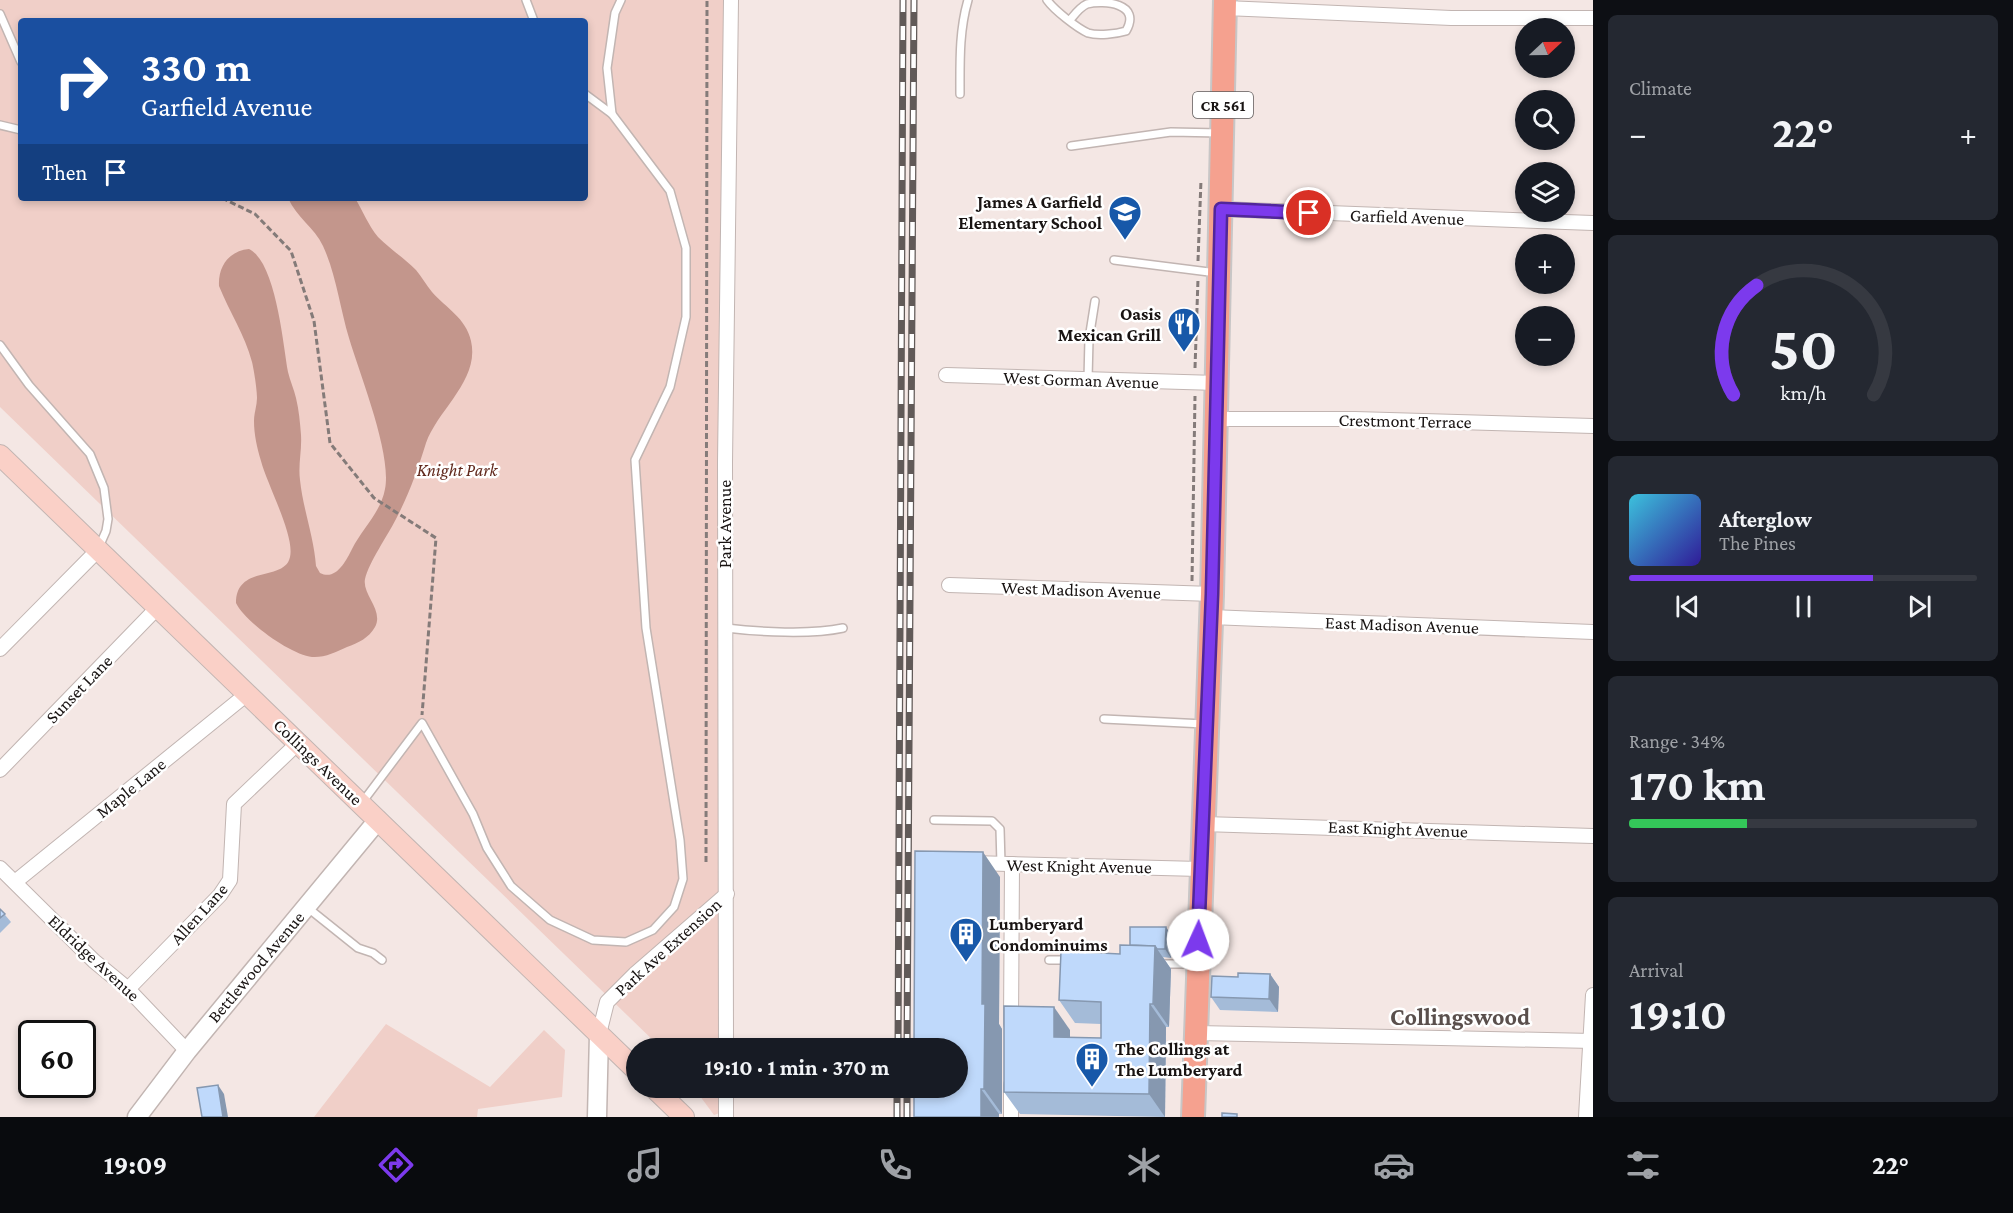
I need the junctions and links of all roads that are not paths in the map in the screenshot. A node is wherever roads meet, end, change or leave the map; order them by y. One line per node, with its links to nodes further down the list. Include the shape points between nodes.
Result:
1 (526, 0): 8 (lane)
2 (621, 0): 14 (lane, via 615,13 607,68)
3 (731, 0): 36 (street, Park Avenue)
4 (968, 0): 12 (lane, via 962,20)
5 (1047, 0): 10 (lane)
6 (1225, 4): 9 (street, via 1452,18); 17 (main road, CR 561)
7 (0, 14): 11 (lane)
8 (533, 18)
9 (1593, 18)
10 (1070, 20): 10 (lane, via 1091,34 1126,31 1131,19 1130,13 1115,2 1093,2)
11 (18, 55)
12 (960, 94)
13 (588, 96): 14 (lane)
14 (612, 114): 45 (lane, via 670,191 686,248 686,317 669,387 635,460 646,628 680,840 683,879 674,906 653,930 626,942 593,940 550,920 511,886 422,723)
15 (0, 124): 16 (lane)
16 (18, 129)
17 (1222, 134): 18 (lane, via 1171,132); 19 (main road, CR 561)
18 (1071, 146)
19 (1221, 209): 20 (street, Garfield Avenue); 22 (main road, CR 561)
20 (1593, 223)
21 (1114, 260): 22 (lane)
22 (1209, 272): 27 (main road, CR 561)
23 (1095, 301): 26 (lane)
24 (0, 345): 31 (lane, via 29,385 90,454 104,488 108,519)
25 (946, 375): 26 (street, West Gorman Avenue)
26 (1088, 380): 27 (street, West Gorman Avenue)
27 (1206, 383): 28 (main road, CR 561)
28 (1217, 419): 29 (street, Crestmont Terrace); 33 (main road, CR 561)
29 (1593, 426)
30 (0, 455): 31 (main road, Collings Avenue)
31 (98, 550): 34 (main road, Collings Avenue); 39 (street)
32 (949, 585): 33 (street, West Madison Avenue)
33 (1202, 594): 35 (main road, CR 561)
34 (158, 607): 40 (main road, Collings Avenue); 44 (street, Sunset Lane)
35 (1211, 617): 38 (street, East Madison Avenue); 42 (main road, CR 561)
36 (726, 628): 37 (lane); 55 (street, Park Avenue)
37 (843, 628)
38 (1593, 632)
39 (0, 649)
40 (247, 694): 43 (main road, Collings Avenue); 54 (street, Maple Lane)
41 (1104, 719): 42 (lane)
42 (1207, 724): 48 (main road, CR 561)
43 (298, 743): 45 (main road, Collings Avenue); 62 (street, Allen Lane, via 234,804 230,880)
44 (0, 770)
45 (361, 804): 46 (main road, Collings Avenue)
46 (378, 820): 56 (street, Bettlewood Avenue); 66 (main road, Collings Avenue)
47 (934, 820): 51 (lane, via 992,821 1000,829)
48 (1203, 824): 49 (street, East Knight Avenue); 53 (main road, CR 561)
49 (1593, 836)
50 (957, 863): 51 (street, West Knight Avenue)
51 (1007, 864): 53 (street, West Knight Avenue); 64 (street)
52 (0, 868): 54 (street, Eldridge Avenue)
53 (1200, 869): 61 (main road, CR 561)
54 (15, 882): 62 (street, Eldridge Avenue, via 94,961)
55 (727, 894): 66 (street, Park Ave Extension, via 607,1002); 67 (street, Park Avenue)
56 (306, 907): 57 (lane, via 358,948); 69 (street, Bettlewood Avenue)
57 (382, 960)
58 (1049, 960): 59 (lane)
59 (1082, 961)
60 (1149, 964): 61 (lane)
61 (1198, 964): 65 (main road, CR 561)
62 (128, 989): 69 (street, Eldridge Avenue)
63 (1593, 995): 68 (street)
64 (1011, 1032)
65 (1196, 1033): 68 (street); 79 (main road, CR 561)
66 (599, 1034): 70 (main road, Collings Avenue); 75 (street)
67 (726, 1038)
68 (1592, 1041): 80 (street)
69 (187, 1051): 74 (street, Bettlewood Avenue)
70 (626, 1060)
71 (1011, 1075): 78 (street)
72 (664, 1098): 76 (main road)
73 (726, 1098): 77 (street)
74 (137, 1117)
75 (597, 1117)
76 (684, 1117)
77 (726, 1117)
78 (1011, 1117)
79 (1193, 1117)
80 (1586, 1117)

